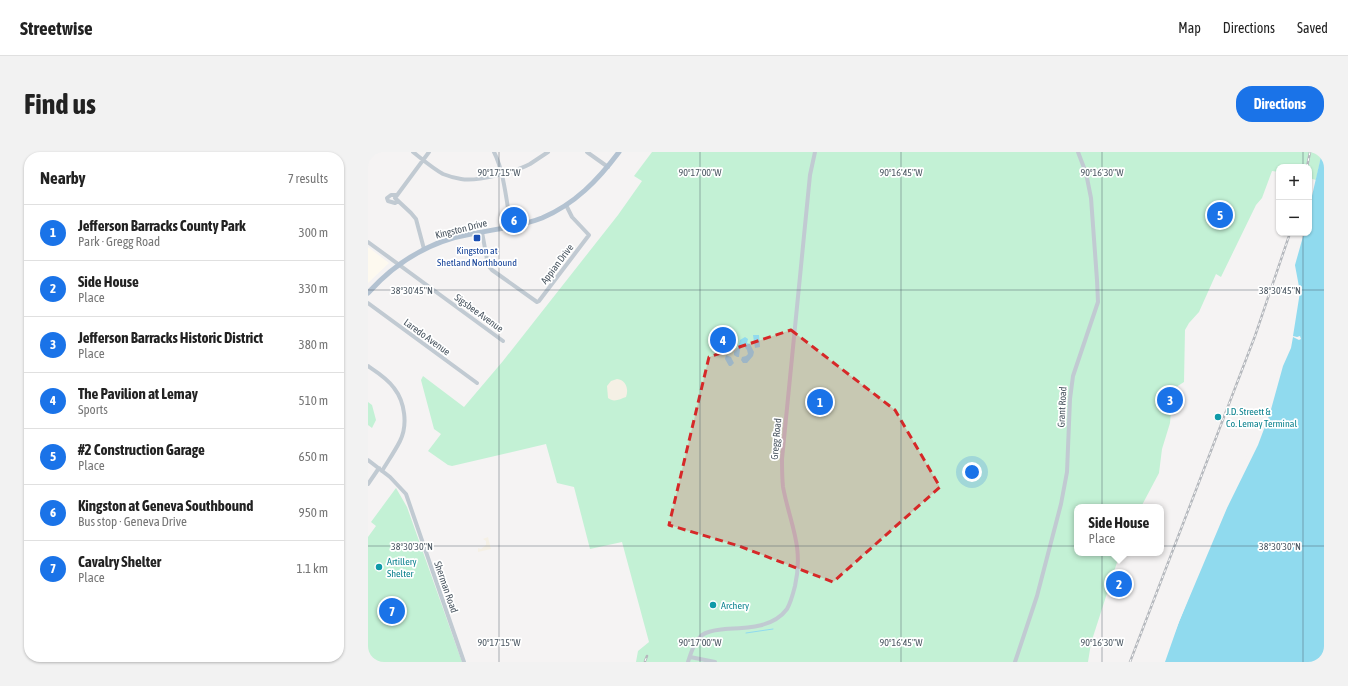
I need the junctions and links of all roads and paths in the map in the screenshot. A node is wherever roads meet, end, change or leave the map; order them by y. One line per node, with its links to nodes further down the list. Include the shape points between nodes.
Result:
1 (413, 152): 9 (street)
2 (429, 152): 9 (street)
3 (494, 152): 11 (street)
4 (548, 152): 11 (street, via 529,164)
5 (587, 152): 10 (street)
6 (619, 152): 10 (main road, Kingston Drive)
7 (815, 152): 26 (street, Gregg Road, via 810,175 782,459 784,488 798,547 794,593 786,609 774,620 756,626 706,633 696,642)
8 (1078, 152): 30 (street, Grant Road, via 1091,198 1098,302 1073,376 1067,472 1061,504 1037,596)
9 (423, 160): 11 (street, via 444,174 461,179); 16 (street, via 396,198 416,219)
10 (608, 167): 12 (main road, Kingston Drive, via 590,186)
11 (501, 174): 13 (street)
12 (566, 205): 13 (main road, Kingston Drive, via 542,218); 14 (street, Appian Drive, via 572,217 589,235 537,302 488,265)
13 (511, 227): 14 (main road, Kingston Drive)
14 (482, 232): 16 (main road, Kingston Drive, via 455,237)
15 (368, 242): 17 (street, Sigsbee Avenue)
16 (424, 249): 17 (main road, Kingston Drive)
17 (398, 264): 18 (main road, Kingston Drive); 20 (street, Sigsbee Avenue)
18 (368, 293)
19 (368, 303): 22 (street, Laredo Avenue)
20 (504, 341)
21 (368, 366): 24 (street, via 394,388 405,416 400,442)
22 (477, 383)
23 (368, 460): 24 (street)
24 (381, 470): 25 (street); 27 (street, Sherman Road, via 406,494)
25 (368, 484)
26 (690, 657): 28 (street, Gregg Road); 29 (street)
27 (464, 662)
28 (688, 662)
29 (715, 662)
30 (1015, 662)

